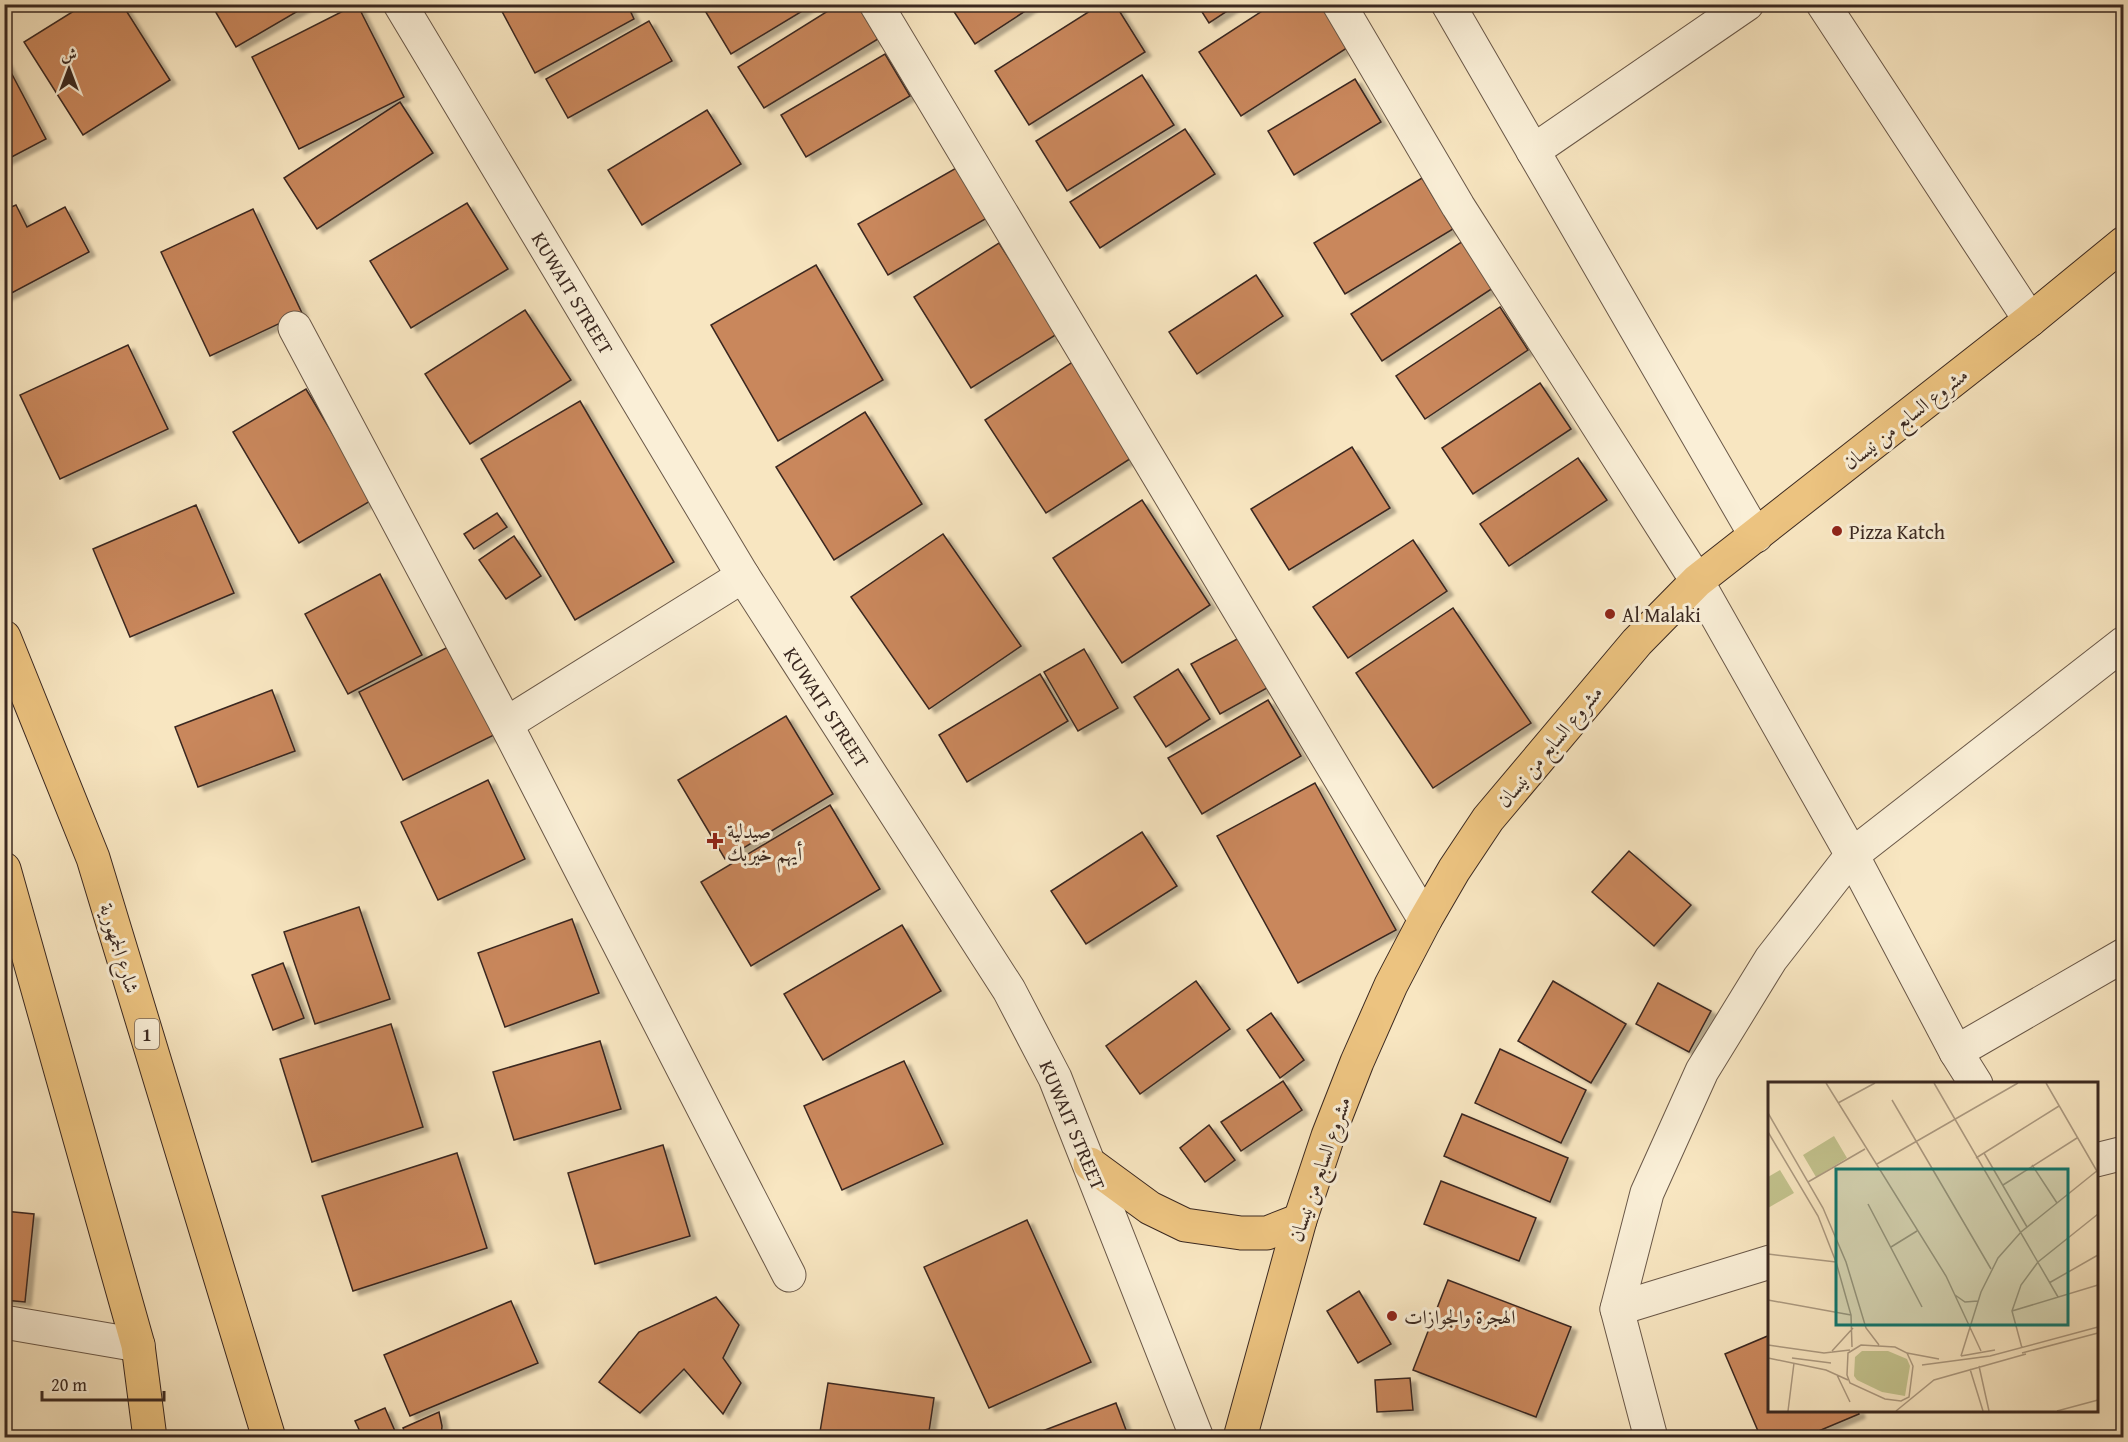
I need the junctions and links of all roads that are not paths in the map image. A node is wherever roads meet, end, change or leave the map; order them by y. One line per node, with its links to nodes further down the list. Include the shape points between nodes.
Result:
1 (400, 4): 12 (street, KUWAIT STREET)
2 (876, 4): 19 (street)
3 (1339, 4): 13 (street, via 1458,206)
4 (1448, 4): 7 (street)
5 (1747, 4): 7 (street)
6 (1823, 4): 9 (street)
7 (1533, 151): 11 (street)
8 (2124, 243): 9 (main road, مشروع السابع من نيسان)
9 (2030, 320): 11 (main road, مشروع السابع من نيسان)
10 (295, 328): 16 (street)
11 (1756, 536): 13 (main road, مشروع السابع من نيسان)
12 (743, 576): 16 (street); 25 (street, KUWAIT STREET, via 1009,990 1055,1078)
13 (1697, 580): 17 (street); 19 (main road, مشروع السابع من نيسان, via 1637,642 1488,819)
14 (4, 637): 33 (main road, شارع الجمهورية / 1, via 93,858)
15 (2124, 643): 17 (street)
16 (506, 724): 28 (street)
17 (1852, 855): 21 (street); 29 (street, via 1771,959 1702,1071 1647,1193)
18 (4, 869): 31 (main road)
19 (1425, 920): 26 (main road, مشروع السابع من نيسان, via 1357,1062)
20 (2124, 955): 21 (street)
21 (1956, 1052): 22 (street)
22 (1975, 1082)
23 (2124, 1152): 24 (street)
24 (2098, 1160)
25 (1090, 1164): 26 (main road, via 1150,1208 1185,1225 1267,1233); 34 (street, KUWAIT STREET)
26 (1300, 1220): 35 (main road, مشروع السابع من نيسان)
27 (1768, 1263): 29 (street)
28 (789, 1275)
29 (1617, 1309): 36 (street)
30 (4, 1322): 31 (street)
31 (138, 1345): 32 (main road)
32 (150, 1437)
33 (269, 1437)
34 (1197, 1437)
35 (1240, 1437)
36 (1651, 1437)

